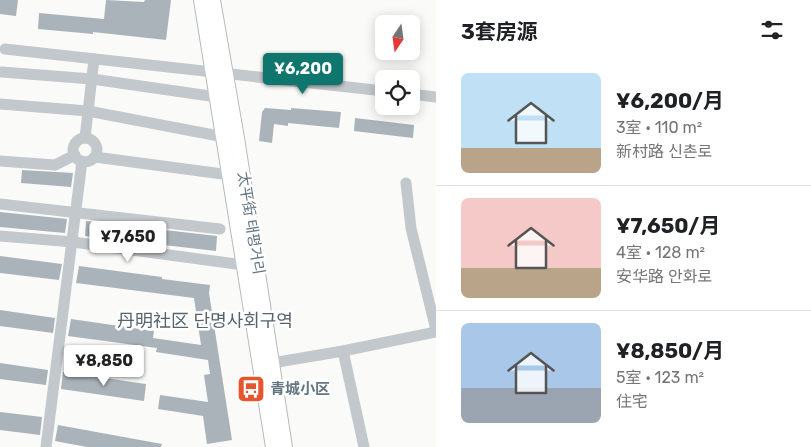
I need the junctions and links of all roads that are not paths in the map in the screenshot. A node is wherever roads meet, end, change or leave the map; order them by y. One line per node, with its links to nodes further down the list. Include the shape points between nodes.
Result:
1 (201, 0): 6 (main road, 太平街 태평거리)
2 (213, 0): 6 (main road, 太平街 태평거리)
3 (5, 49): 4 (street)
4 (94, 59): 6 (street); 7 (street)
5 (2, 72): 7 (street)
6 (219, 72): 8 (street); 10 (main road, 太平街 태평거리); 26 (main road, 太平街 태평거리)
7 (92, 79): 10 (street); 13 (street)
8 (375, 90)
9 (420, 95): 11 (street)
10 (217, 97): 14 (main road, 太平街 태평거리)
11 (436, 97)
12 (0, 104): 13 (street)
13 (88, 111): 14 (street); 15 (street)
14 (224, 137): 19 (main road, 太平街 태평거리)
15 (85, 138): 16 (street, via 97,146); 17 (street, via 75,144 74,152)
16 (95, 157): 17 (street, via 89,161); 19 (street)
17 (79, 158): 18 (street, via 55,165); 22 (street)
18 (0, 161)
19 (230, 176): 26 (main road, 太平街 태평거리)
20 (406, 183): 27 (street, via 411,228)
21 (0, 204): 22 (street)
22 (77, 212): 23 (street); 25 (street)
23 (220, 229)
24 (0, 236): 25 (street)
25 (73, 242): 26 (street); 30 (street)
26 (251, 266): 29 (main road, 太平街 태평거리); 31 (main road, 太平街 태평거리)
27 (436, 331): 28 (street)
28 (343, 351): 29 (street); 33 (street)
29 (272, 363): 32 (main road, 太平街 태평거리)
30 (46, 447)
31 (273, 447)
32 (285, 447)
33 (364, 447)

